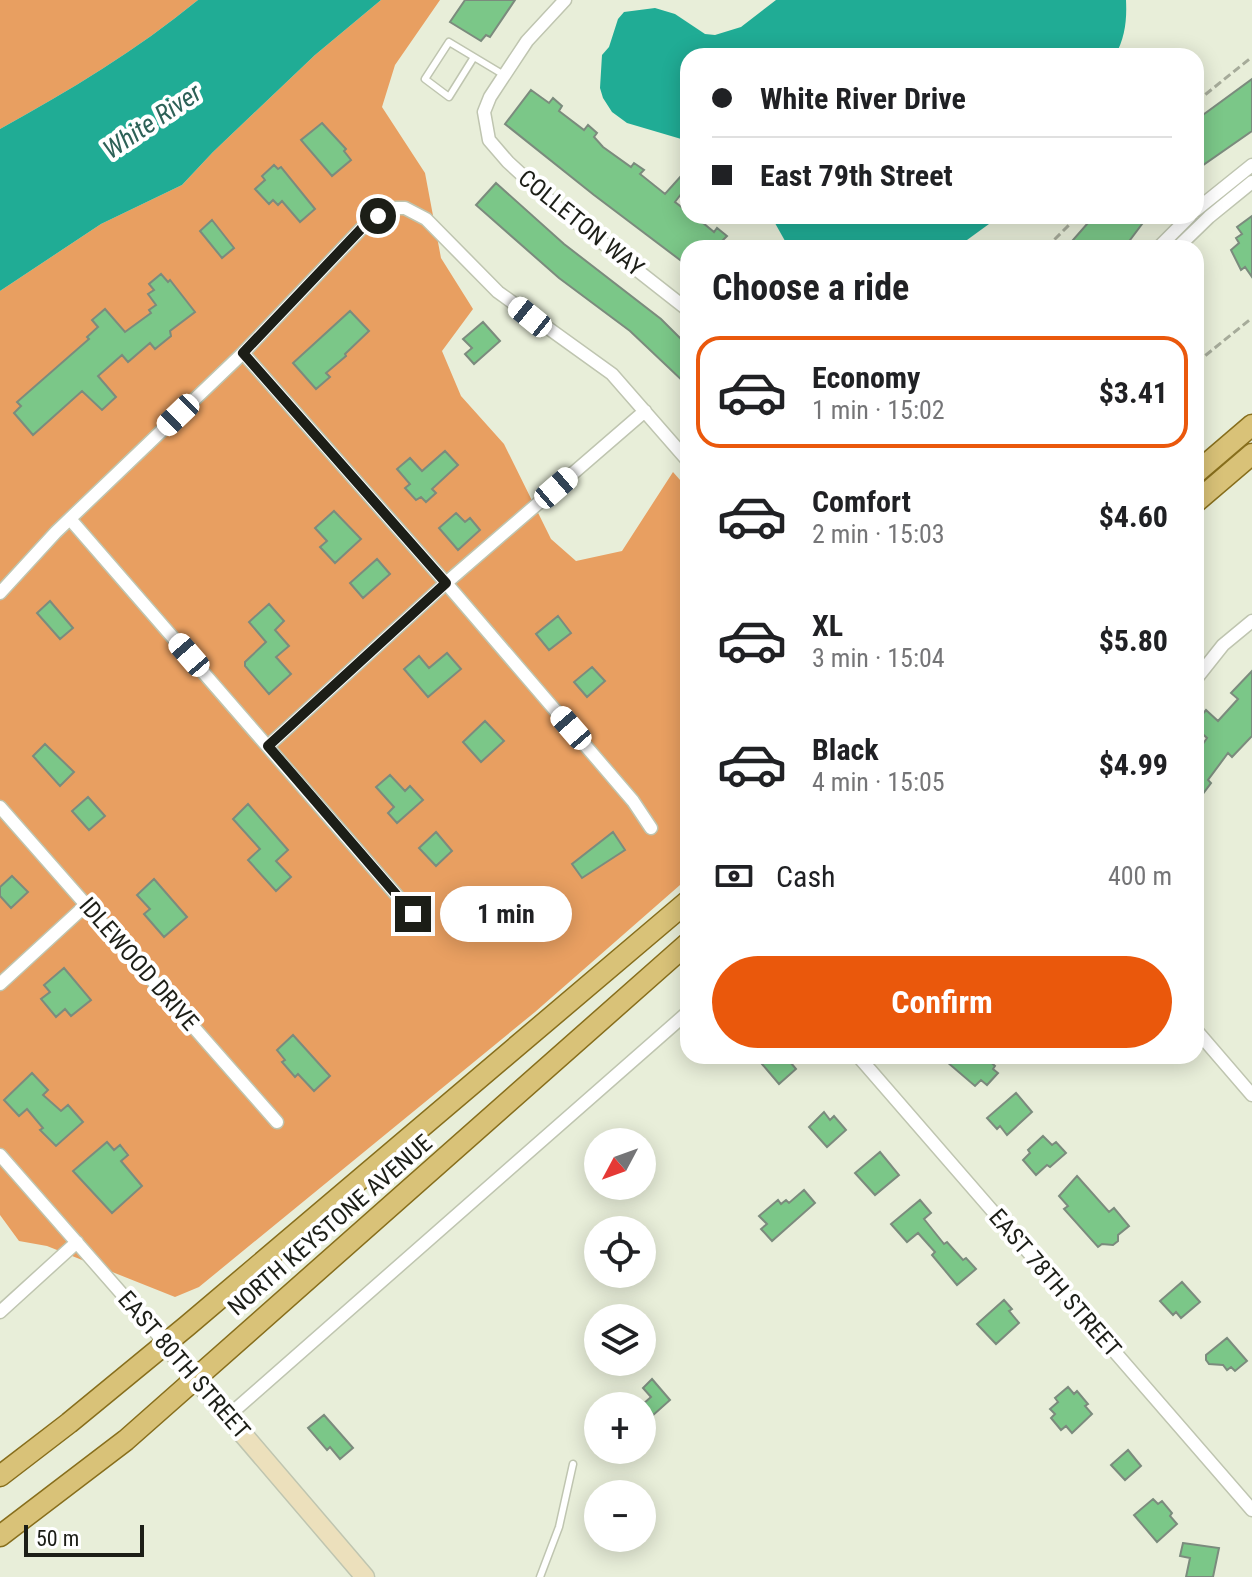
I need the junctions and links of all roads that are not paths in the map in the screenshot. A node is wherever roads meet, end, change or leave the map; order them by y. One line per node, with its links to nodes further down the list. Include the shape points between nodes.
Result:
1 (565, 0): 3 (street)
2 (474, 57): 2 (lane, via 449,97 425,79 449,42); 3 (lane)
3 (504, 75): 12 (street, COLLETON WAY, via 485,106 485,127 493,147 558,208)
4 (1252, 165): 6 (street)
5 (1252, 182): 7 (street)
6 (1204, 204)
7 (1204, 222)
8 (1182, 224): 10 (street)
9 (1202, 224): 11 (street)
10 (1166, 240)
11 (1185, 240)
12 (680, 304)
13 (243, 353): 14 (street, via 362,228 383,212 405,208 426,219 498,292 612,374); 20 (street); 21 (street)
14 (645, 411): 16 (street); 21 (street)
15 (1252, 425): 18 (main road)
16 (680, 452)
17 (1252, 454): 19 (main road)
18 (1204, 466)
19 (1204, 495)
20 (70, 519): 22 (street); 25 (street)
21 (446, 583): 25 (street); 27 (street)
22 (0, 593)
23 (1252, 621): 24 (street)
24 (1204, 669)
25 (268, 746): 30 (street)
26 (0, 807): 28 (street, IDLEWOOD DRIVE)
27 (651, 828)
28 (86, 905): 32 (street); 37 (street, IDLEWOOD DRIVE)
29 (680, 908): 41 (main road, NORTH KEYSTONE AVENUE)
30 (413, 914)
31 (680, 950): 42 (main road, NORTH KEYSTONE AVENUE)
32 (0, 984)
33 (680, 1019): 43 (street)
34 (1204, 1039): 36 (street)
35 (865, 1064): 46 (street, EAST 78TH STREET)
36 (1252, 1095)
37 (277, 1122)
38 (0, 1155): 39 (street, EAST 80TH STREET)
39 (77, 1242): 40 (street); 41 (street, EAST 80TH STREET)
40 (0, 1312)
41 (165, 1343): 42 (street, EAST 80TH STREET); 45 (main road, NORTH KEYSTONE AVENUE)
42 (195, 1378): 43 (street, EAST 80TH STREET); 47 (main road, NORTH KEYSTONE AVENUE, via 126,1440)
43 (228, 1416): 48 (street, EAST 80TH STREET)
44 (573, 1464): 49 (lane, via 559,1527)
45 (0, 1476)
46 (1252, 1510)
47 (0, 1536)
48 (365, 1577)
49 (540, 1577)

